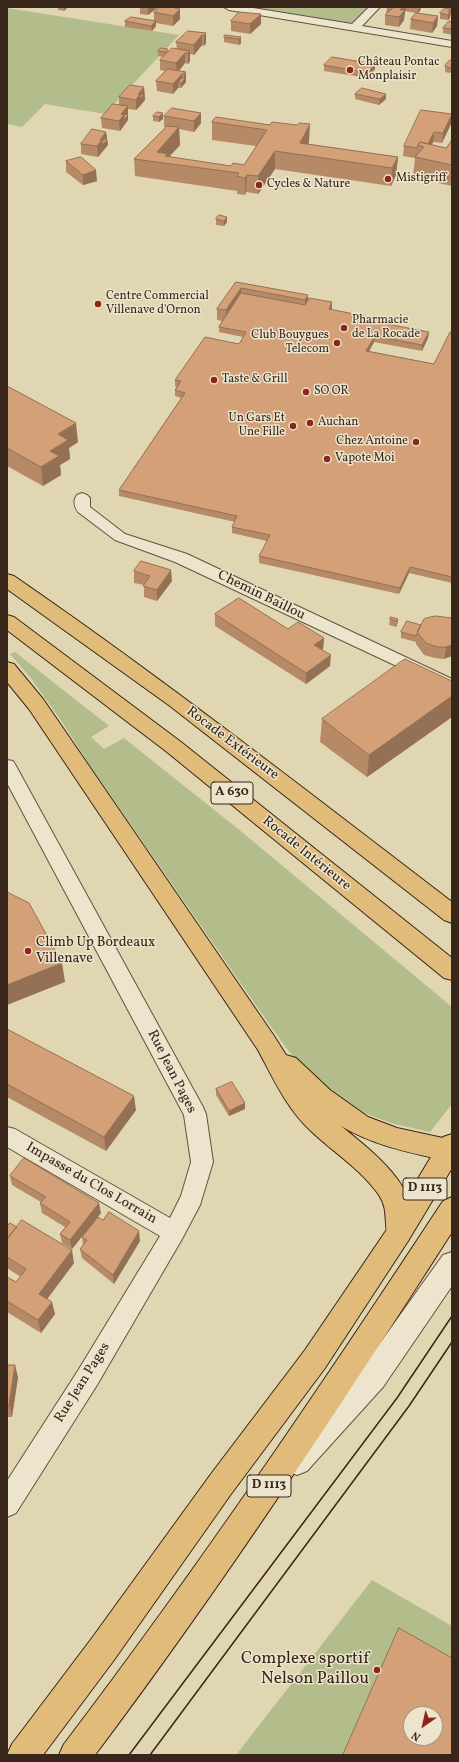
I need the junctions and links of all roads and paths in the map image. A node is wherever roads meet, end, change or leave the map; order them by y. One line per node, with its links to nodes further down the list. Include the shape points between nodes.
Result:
1 (228, 7): 3 (street)
2 (376, 7): 3 (street)
3 (354, 28): 4 (street)
4 (452, 44)
5 (82, 498): 9 (street, Chemin Baillou, via 83,509 120,537 181,558)
6 (7, 580): 11 (main road, Rocade Extérieure / A 630, via 211,728)
7 (7, 622): 12 (main road, Rocade Intérieure / A 630, via 174,747)
8 (7, 669): 13 (main road, via 41,711)
9 (452, 686)
10 (7, 766): 17 (street, Rue Jean Pages, via 194,1114 202,1162 192,1198)
11 (452, 914)
12 (452, 971)
13 (266, 1044): 15 (main road, via 312,1090 354,1122 388,1137 414,1144); 18 (main road, via 299,1100 319,1123 371,1166 388,1187 397,1202 400,1216)
14 (7, 1136): 17 (street, Impasse du Clos Lorrain)
15 (451, 1149): 18 (main road, D 1113)
16 (452, 1209): 21 (main road, D 1113)
17 (174, 1232): 20 (street, Rue Jean Pages, via 88,1377)
18 (399, 1233): 22 (main road, D 1113, via 315,1359)
19 (452, 1264): 21 (street, via 373,1377)
20 (7, 1504)
21 (256, 1506): 23 (main road, D 1113, via 135,1677)
22 (23, 1755)
23 (75, 1755)

